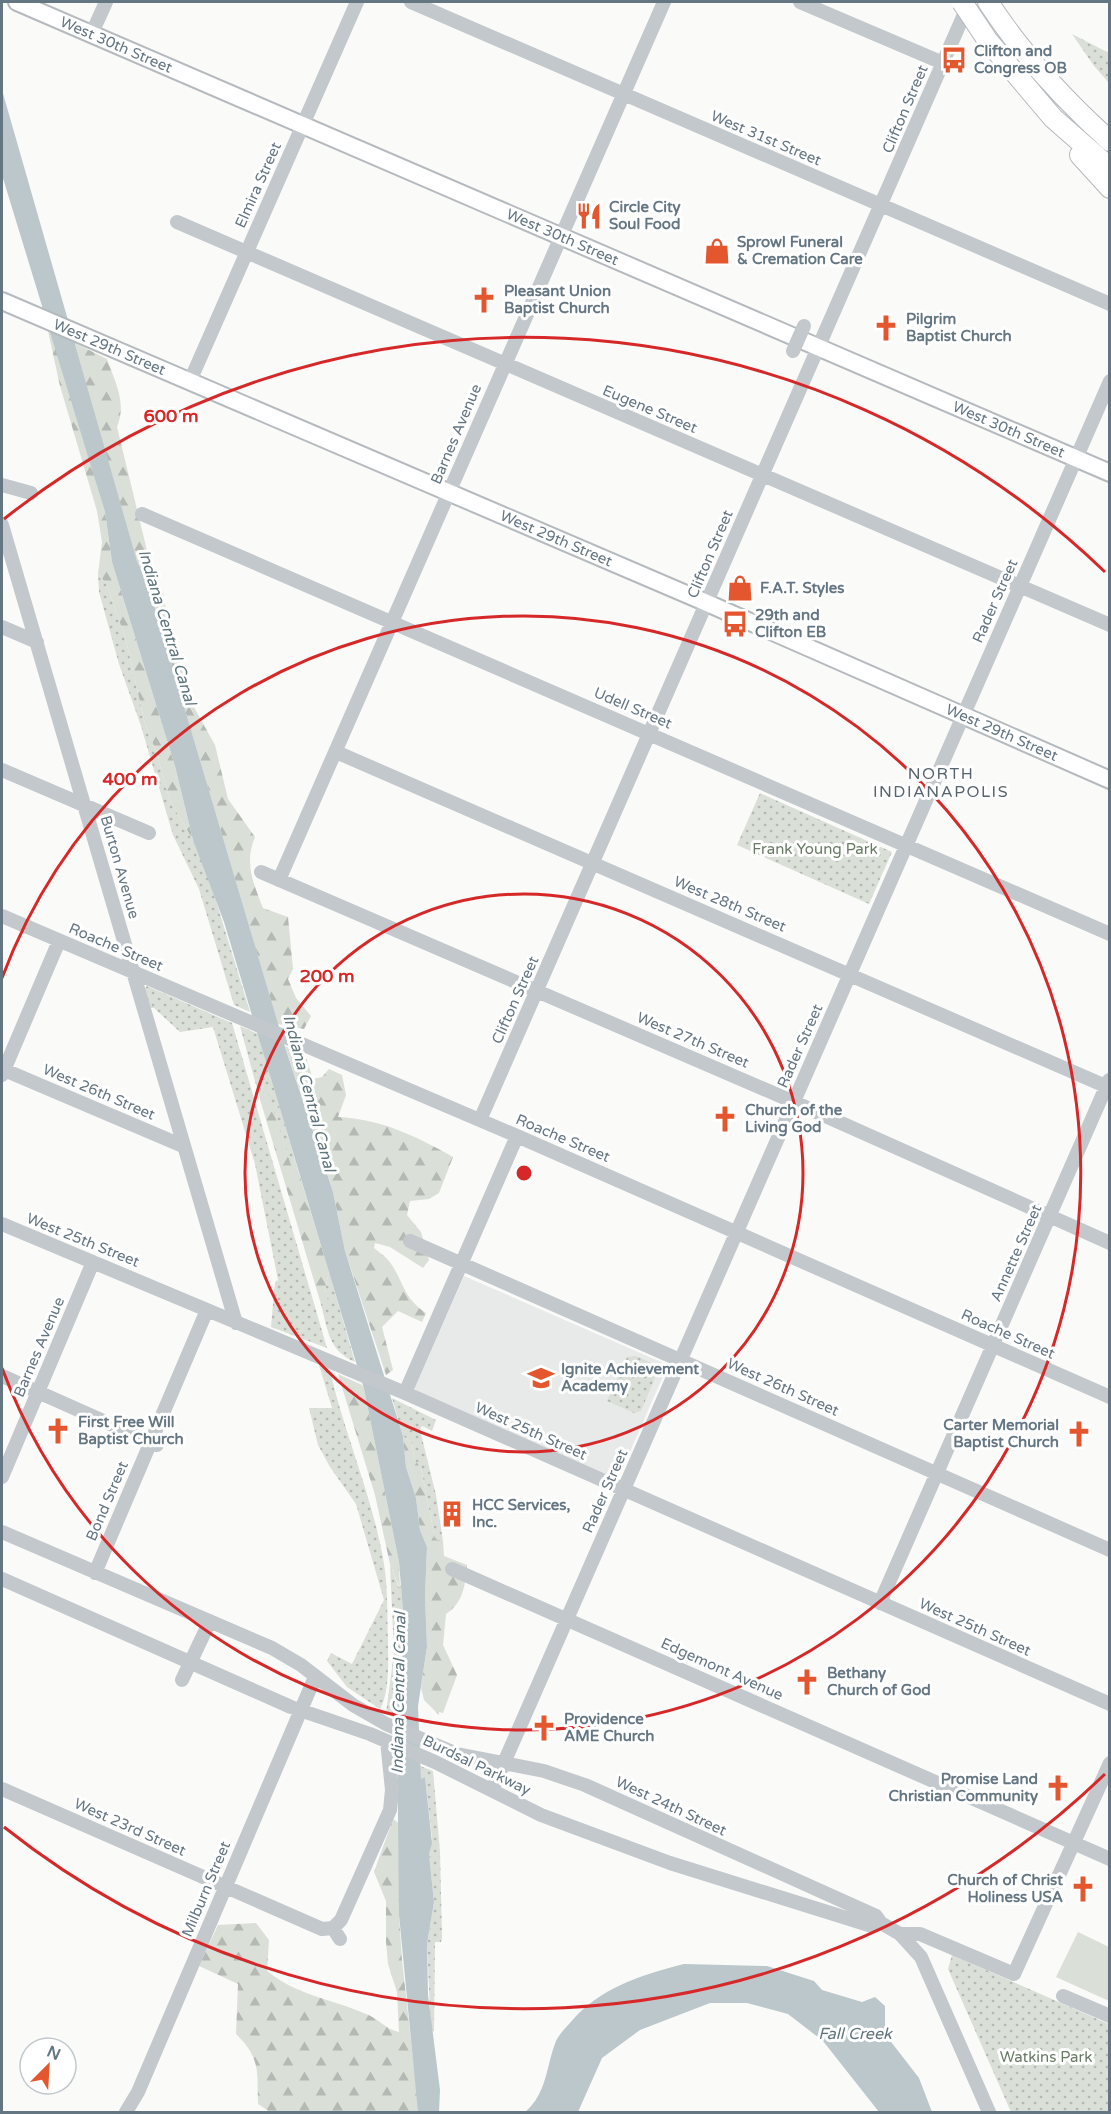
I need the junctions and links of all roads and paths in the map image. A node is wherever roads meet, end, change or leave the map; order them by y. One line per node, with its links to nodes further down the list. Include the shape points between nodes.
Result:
1 (17, 2): 10 (main road, West 30th Street)
2 (106, 2): 10 (street)
3 (357, 2): 14 (street, Elmira Street)
4 (411, 2): 12 (street, West 31st Street)
5 (664, 2): 12 (street, Barnes Avenue)
6 (800, 2): 11 (street)
7 (962, 2): 13 (highway, bridge)
8 (970, 2): 11 (street, Clifton Street)
9 (993, 9): 15 (highway, via 1051,84)
10 (92, 33): 14 (main road, West 30th Street)
11 (943, 63): 20 (street, Clifton Street)
12 (623, 94): 20 (street, West 31st Street); 22 (street, Barnes Avenue)
13 (1033, 96): 18 (highway); 19 (highway)
14 (303, 124): 22 (main road, West 30th Street); 23 (street, Elmira Street)
15 (1092, 126): 16 (highway); 17 (highway)
16 (1110, 136)
17 (1110, 141)
18 (1110, 168)
19 (1110, 188)
20 (881, 205): 25 (street, West 31st Street); 27 (street, Clifton Street)
21 (177, 222): 23 (street, Eugene Street)
22 (561, 236): 27 (main road, West 30th Street); 29 (street, Barnes Avenue)
23 (247, 252): 29 (street, Eugene Street); 30 (street, Elmira Street)
24 (2, 301): 30 (main road, West 29th Street)
25 (1110, 304)
26 (804, 326): 28 (street, bridge)
27 (818, 346): 32 (main road, West 30th Street); 34 (street, Clifton Street)
28 (793, 351)
29 (505, 364): 34 (street, Eugene Street); 37 (street, Barnes Avenue)
30 (190, 381): 37 (main road, West 29th Street)
31 (1110, 381): 32 (street, Rader Street)
32 (1076, 458): 33 (main road, West 30th Street); 40 (street, Rader Street)
33 (1110, 473)
34 (762, 475): 40 (street, Eugene Street); 41 (street, Clifton Street)
35 (2, 485): 36 (street)
36 (31, 493)
37 (449, 493): 41 (main road, West 29th Street); 42 (street, Barnes Avenue)
38 (142, 514): 42 (street, Udell Street)
39 (2, 525): 45 (street, Burton Avenue)
40 (1020, 586): 43 (street, Eugene Street); 46 (street, Rader Street)
41 (706, 603): 46 (main road, West 29th Street); 47 (street, Clifton Street)
42 (392, 622): 47 (street, Udell Street); 48 (street, Barnes Avenue)
43 (1110, 625)
44 (2, 627): 45 (street)
45 (37, 642): 51 (street, Burton Avenue)
46 (963, 716): 50 (main road, West 29th Street); 53 (street, Rader Street)
47 (650, 733): 53 (street, Udell Street); 54 (street, Clifton Street)
48 (336, 752): 54 (street, West 28th Street); 56 (street, Barnes Avenue)
49 (2, 770): 51 (street)
50 (1110, 780)
51 (84, 806): 52 (street); 60 (street, Burton Avenue)
52 (149, 833)
53 (907, 844): 58 (street, Udell Street); 61 (street, Rader Street)
54 (593, 863): 61 (street, West 28th Street); 62 (street, Clifton Street)
55 (261, 872): 56 (street, West 27th Street)
56 (279, 880): 62 (street, West 27th Street)
57 (2, 916): 59 (street, Roache Street)
58 (1110, 934)
59 (59, 941): 60 (street, Roache Street); 63 (street)
60 (133, 972): 66 (street, Roache Street); 68 (street, Burton Avenue)
61 (850, 974): 64 (street, West 28th Street); 65 (street, Rader Street)
62 (537, 991): 65 (street, West 27th Street); 66 (street, Clifton Street)
63 (2, 1072): 68 (street, West 26th Street)
64 (1109, 1085): 69 (street, Annette Street)
65 (794, 1102): 69 (street, West 27th Street); 71 (street, Rader Street)
66 (480, 1120): 67 (street, Roache Street)
67 (517, 1136): 71 (street, Roache Street); 75 (street)
68 (183, 1146): 77 (street, Burton Avenue)
69 (1050, 1216): 73 (street, West 27th Street); 78 (street, Annette Street)
70 (2, 1224): 74 (street, West 25th Street)
71 (737, 1231): 78 (street, Roache Street); 79 (street, Rader Street)
72 (410, 1240): 75 (street, West 26th Street)
73 (1110, 1243)
74 (93, 1262): 76 (street, West 25th Street); 81 (street, Barnes Avenue)
75 (462, 1263): 79 (street, West 26th Street); 82 (street)
76 (207, 1310): 77 (street, West 25th Street); 84 (street, Bond Street)
77 (236, 1323): 82 (street, West 25th Street)
78 (993, 1346): 83 (street, Roache Street); 85 (street, Annette Street)
79 (681, 1360): 85 (street, West 26th Street); 87 (street, Rader Street)
80 (2, 1376): 81 (street)
81 (38, 1392): 84 (street); 86 (street, Barnes Avenue)
82 (402, 1392): 87 (street, West 25th Street)
83 (1110, 1397)
84 (153, 1443): 91 (street, Bond Street)
85 (937, 1474): 89 (street, West 26th Street); 93 (street, Annette Street)
86 (2, 1477)
87 (624, 1490): 93 (street, West 25th Street); 94 (street, Rader Street)
88 (2, 1532): 91 (street, Burdsal Parkway)
89 (1110, 1550)
90 (452, 1569): 94 (street, Edgemont Avenue)
91 (95, 1573): 95 (street, Burdsal Parkway)
92 (2, 1579): 96 (street, Burdsal Parkway)
93 (880, 1603): 99 (street, West 25th Street)
94 (567, 1618): 103 (street, Rader Street); 107 (street, Edgemont Avenue)
95 (210, 1621): 96 (street); 97 (street, Burdsal Parkway, via 272,1648)
96 (192, 1662): 98 (street); 100 (street, Burdsal Parkway)
97 (315, 1677): 100 (street, Milburn Street); 102 (street, Burdsal Parkway, via 352,1705)
98 (183, 1680)
99 (1110, 1704)
100 (299, 1710): 101 (street, Burdsal Parkway); 109 (street, Milburn Street)
101 (391, 1743): 106 (street, Burdsal Parkway); 109 (street, West 23rd Street, via 390,1810 337,1934)
102 (435, 1745): 103 (street, West 24th Street, via 468,1757)
103 (504, 1763): 106 (street, Rader Street); 110 (street, West 24th Street, via 585,1785 876,1916)
104 (1110, 1763): 107 (street)
105 (2, 1789): 109 (street, West 23rd Street)
106 (492, 1790): 110 (street, Burdsal Parkway, via 541,1815 687,1869 872,1926)
107 (1073, 1843): 108 (street, Edgemont Avenue); 111 (street, via 1014,1974 920,1934)
108 (1110, 1859)
109 (225, 1887): 114 (street, Milburn Street)
110 (880, 1923): 111 (street, West 24th Street)
111 (900, 1934): 115 (street, via 921,1957)
112 (1063, 1995): 113 (street)
113 (1110, 2016)
114 (126, 2112)
115 (989, 2112)

